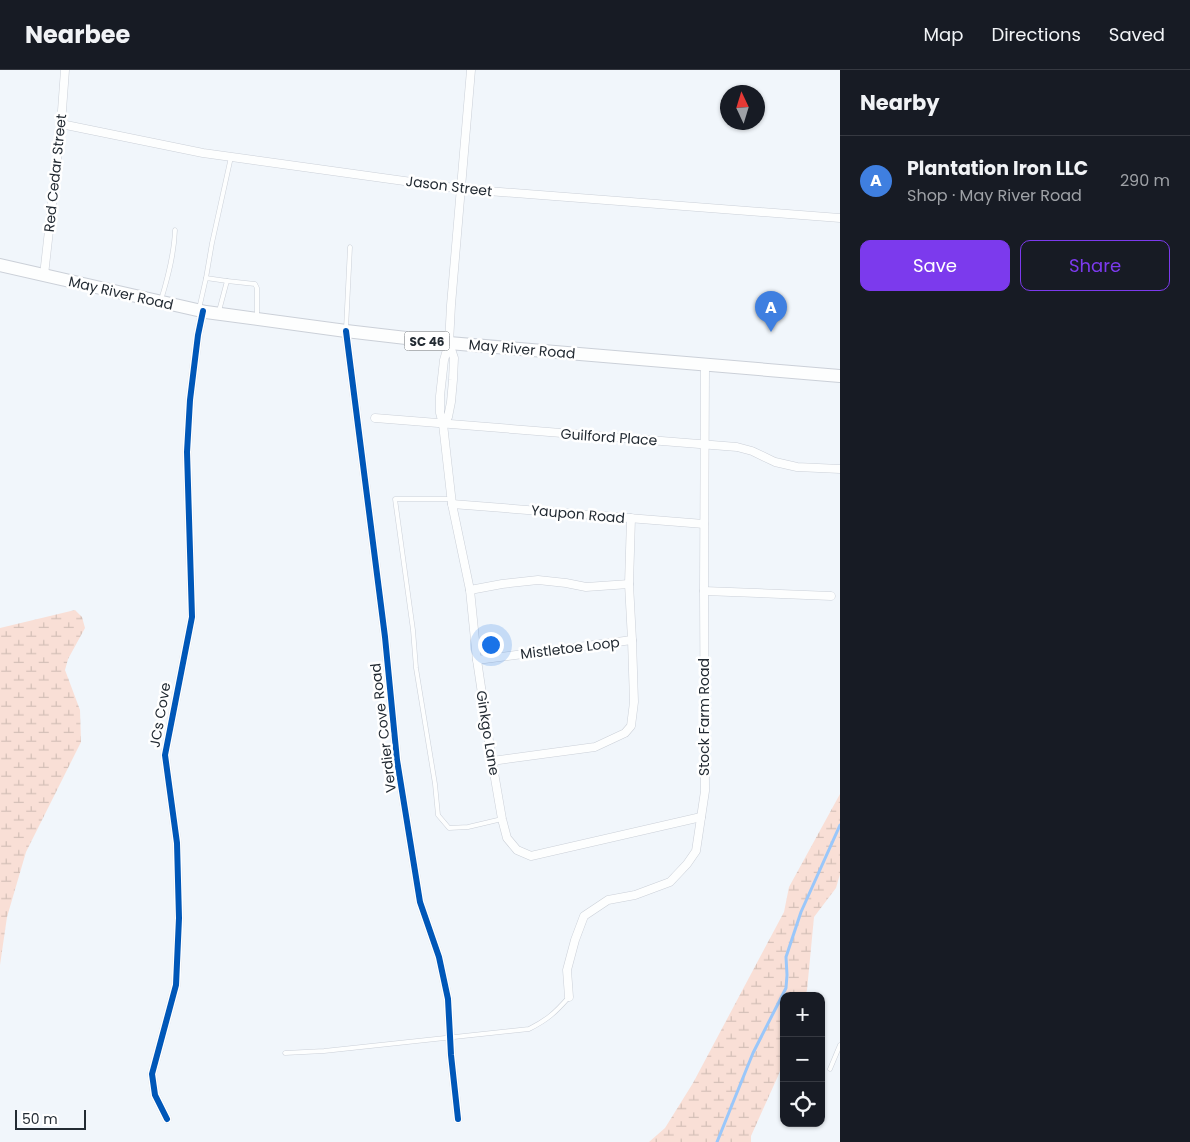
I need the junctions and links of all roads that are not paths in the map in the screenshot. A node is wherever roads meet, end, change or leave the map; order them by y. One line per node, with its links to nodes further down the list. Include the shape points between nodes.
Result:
1 (64, 70): 3 (street, Red Cedar Street)
2 (471, 70): 5 (street, Ginkgo Lane)
3 (61, 124): 4 (street, Jason Street); 10 (street, Red Cedar Street)
4 (231, 157): 5 (street, Jason Street); 11 (lane)
5 (462, 189): 6 (street, Jason Street); 18 (street, Ginkgo Lane)
6 (840, 218)
7 (175, 230): 13 (lane, via 170,268)
8 (350, 247): 17 (lane)
9 (0, 266): 10 (main road, May River Road / SC 46)
10 (44, 275): 13 (main road, May River Road / SC 46)
11 (206, 278): 12 (lane); 14 (lane)
12 (227, 281): 15 (lane); 16 (lane, via 255,284 258,288)
13 (160, 302): 14 (main road, May River Road / SC 46)
14 (200, 311): 15 (main road, May River Road / SC 46); 42 (street, JCs Cove, via 187,452 192,617 165,755 177,843 179,927 176,985 152,1074 155,1095)
15 (219, 314): 16 (main road, May River Road / SC 46)
16 (257, 320): 17 (main road, May River Road / SC 46)
17 (346, 332): 18 (main road, May River Road / SC 46); 38 (street, Verdier Cove Road, via 385,637 397,760 420,902 439,957 448,1000)
18 (449, 343): 19 (main road, May River Road / SC 46); 22 (street, Ginkgo Lane, via 440,396)
19 (706, 365): 20 (main road, May River Road / SC 46); 23 (street, Stock Farm Road)
20 (840, 376)
21 (375, 418): 22 (street, Guilford Place)
22 (443, 424): 23 (street, Guilford Place); 25 (street, Ginkgo Lane)
23 (705, 444): 24 (street, Guilford Place, via 736,447 797,467); 27 (street, Stock Farm Road)
24 (840, 469)
25 (452, 502): 26 (street, Yaupon Road); 29 (street, Ginkgo Lane); 36 (lane, via 395,498 438,815 449,828)
26 (631, 518): 27 (street, Yaupon Road); 28 (street, Mistletoe Loop)
27 (704, 524): 30 (street, Stock Farm Road)
28 (629, 584): 29 (street, via 586,587 538,580); 32 (street, Mistletoe Loop)
29 (470, 590): 33 (street, Ginkgo Lane)
30 (704, 591): 31 (street); 35 (street, Stock Farm Road, via 705,792)
31 (831, 596)
32 (632, 640): 33 (street, Mistletoe Loop); 34 (street, via 634,702 631,726 624,733 595,747)
33 (476, 660): 34 (street, Ginkgo Lane)
34 (492, 760): 36 (street, Ginkgo Lane)
35 (701, 817): 36 (street, Ginkgo Lane, via 531,856 517,850 507,838); 37 (street, Stock Farm Road, via 696,851 670,882 635,895 608,900 584,916 567,970)
36 (502, 819)
37 (569, 997): 38 (lane, via 546,1020 528,1029)
38 (450, 1038): 40 (lane); 43 (street, Verdier Cove Road)
39 (840, 1046): 41 (lane)
40 (286, 1053)
41 (830, 1069)
42 (167, 1119)
43 (458, 1119)

